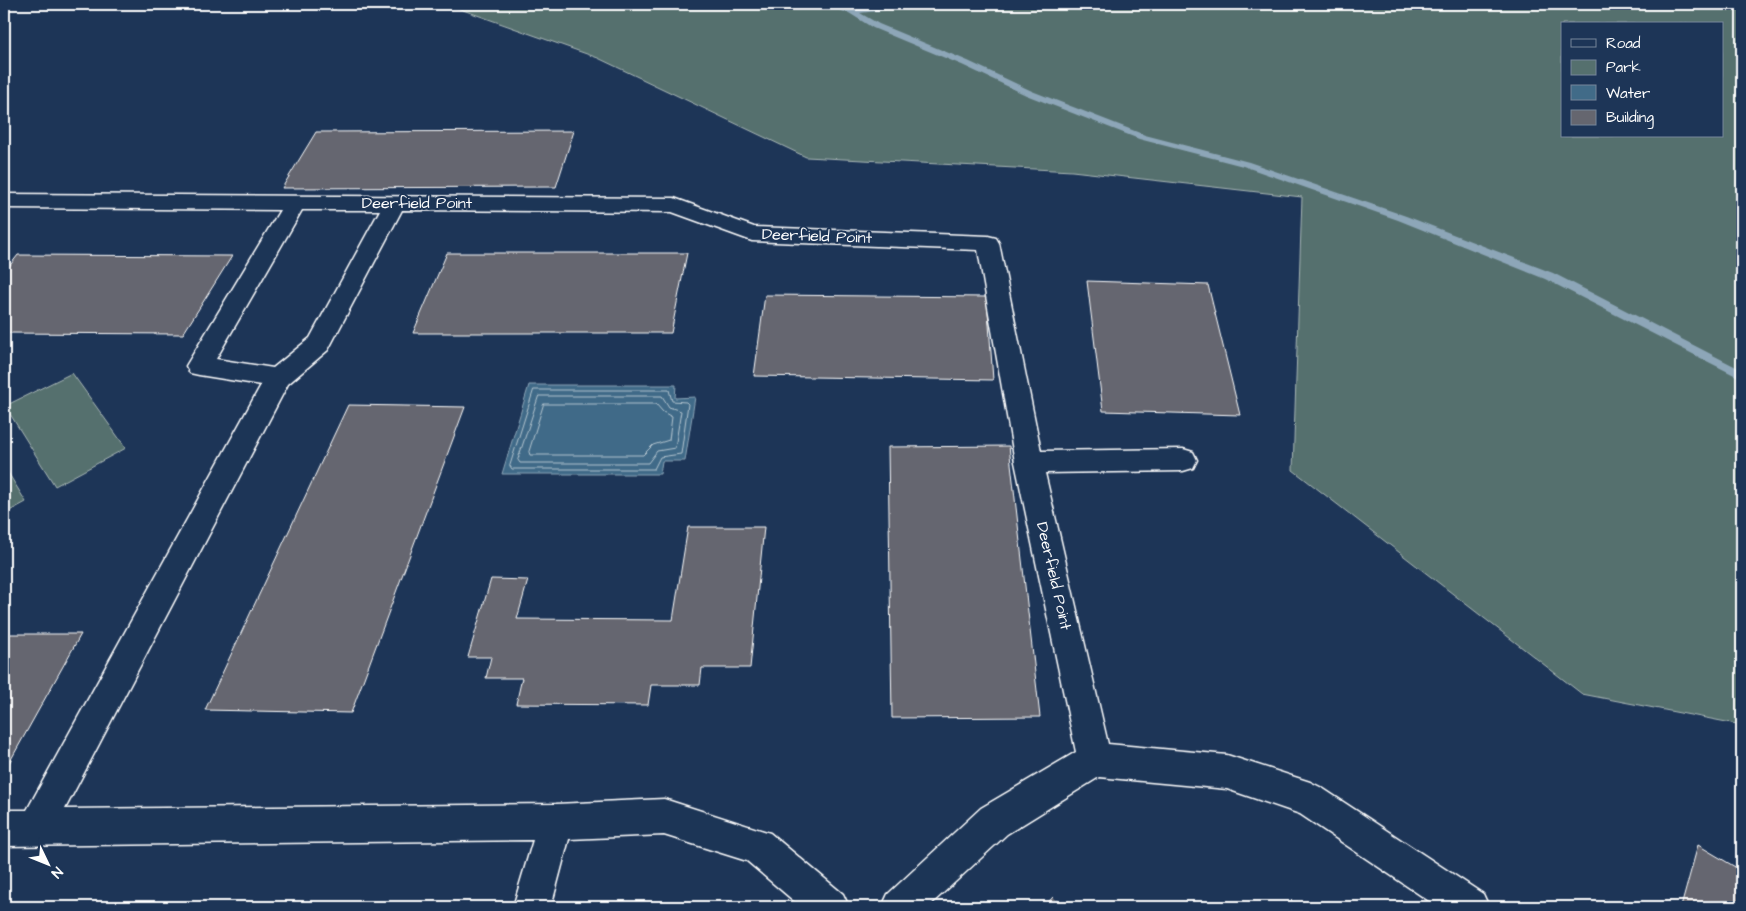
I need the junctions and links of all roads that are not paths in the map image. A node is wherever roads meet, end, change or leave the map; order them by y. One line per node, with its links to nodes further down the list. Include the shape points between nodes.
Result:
1 (4, 201): 2 (street, Deerfield Point)
2 (295, 203): 3 (street, Deerfield Point); 4 (street, via 199,366)
3 (395, 203): 4 (street, via 319,344); 6 (street, Deerfield Point, via 674,205 752,234 988,243)
4 (278, 378): 9 (street)
5 (1183, 460): 6 (street)
6 (1029, 462): 7 (street, Deerfield Point)
7 (1095, 760): 12 (street, via 994,821); 13 (street, via 1227,772 1310,800)
8 (556, 822): 9 (street); 10 (street); 11 (street, via 664,817 758,846)
9 (20, 829)
10 (532, 907)
11 (830, 907)
12 (901, 907)
13 (1470, 907)

